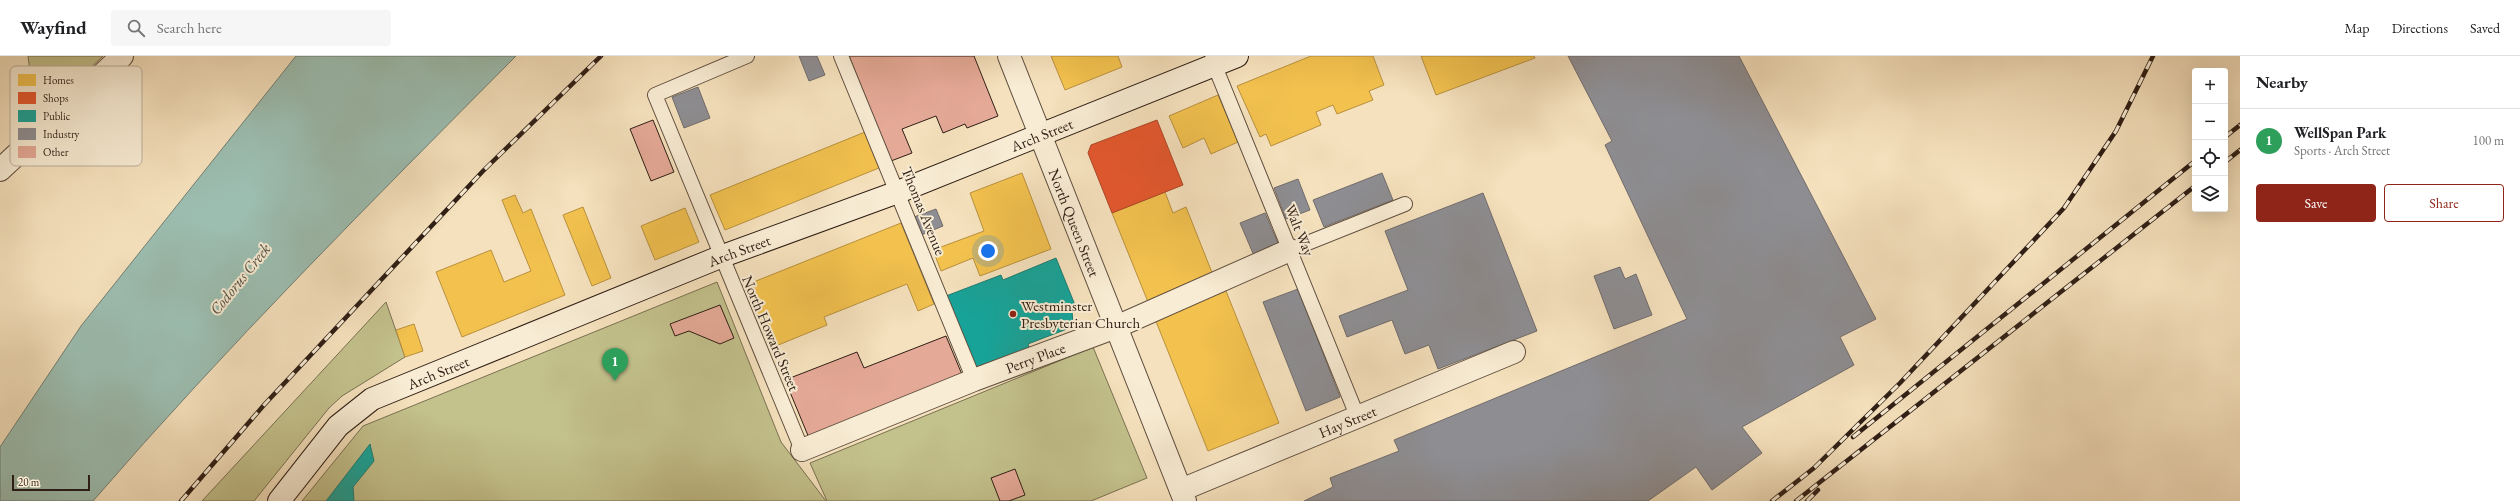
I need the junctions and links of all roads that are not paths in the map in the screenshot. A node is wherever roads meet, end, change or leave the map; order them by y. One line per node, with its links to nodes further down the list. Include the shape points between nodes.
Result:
1 (122, 56): 7 (street)
2 (747, 56): 14 (lane, North Howard Street, via 655,95)
3 (841, 56): 11 (lane, Thomas Avenue)
4 (1009, 56): 8 (street, North Queen Street)
5 (1237, 56): 6 (street, Arch Street)
6 (1212, 61): 8 (street, Arch Street); 13 (lane, Walt Way)
7 (111, 66)
8 (1040, 134): 11 (street, Arch Street); 15 (street, North Queen Street)
9 (10, 161): 10 (street)
10 (0, 170)
11 (898, 192): 14 (street, Arch Street); 17 (lane, Thomas Avenue)
12 (1404, 204): 13 (lane)
13 (1290, 250): 15 (street, Perry Place); 18 (lane, Walt Way)
14 (720, 257): 19 (lane, North Howard Street); 21 (street, Arch Street, via 372,398 338,426)
15 (1116, 326): 17 (street, Perry Place); 20 (street, North Queen Street)
16 (1514, 352): 18 (street, Hay Street)
17 (974, 380): 19 (street, Perry Place)
18 (1358, 418): 20 (street, Hay Street)
19 (802, 450)
20 (1183, 496)
21 (279, 501)

